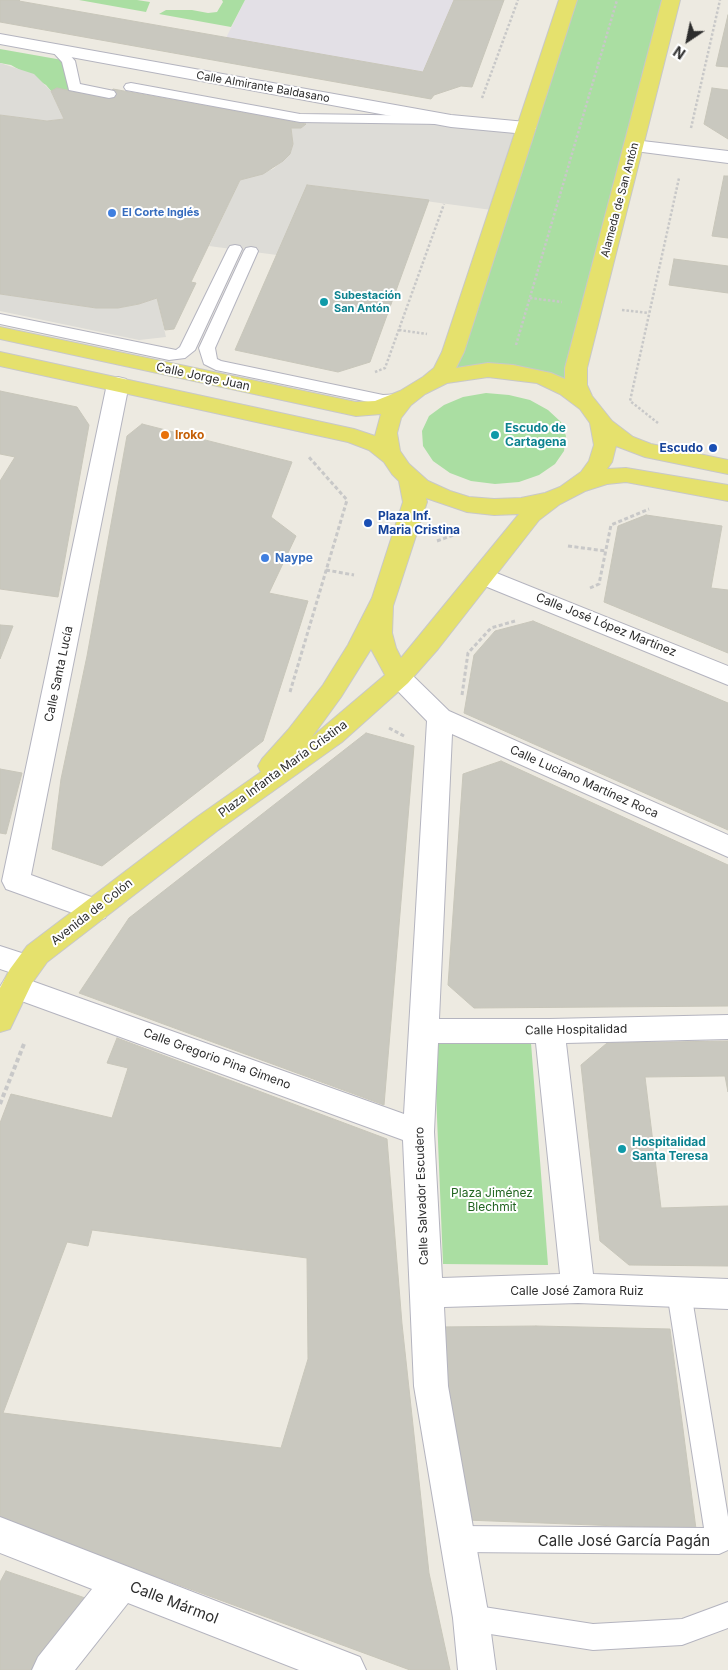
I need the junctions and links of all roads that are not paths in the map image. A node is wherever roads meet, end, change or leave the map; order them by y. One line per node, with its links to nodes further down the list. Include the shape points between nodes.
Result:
1 (568, 0): 8 (main road)
2 (671, 0): 9 (main road, Alameda de San Antón)
3 (0, 39): 4 (street, Calle Almirante Baldasano)
4 (58, 50): 6 (lane, via 68,61 74,88); 7 (street, Calle Almirante Baldasano)
5 (131, 88): 7 (lane, via 300,118)
6 (109, 94)
7 (451, 121): 8 (street, Calle Almirante Baldasano)
8 (526, 128): 16 (main road, via 453,352 443,371)
9 (634, 146): 10 (street); 19 (main road, Alameda de San Antón, via 576,368 576,385)
10 (728, 157)
11 (235, 249): 13 (lane, via 187,350 179,355)
12 (251, 251): 18 (lane, via 207,348 210,361 216,365 382,400)
13 (0, 319)
14 (0, 333): 18 (main road, Calle Jorge Juan, via 356,409 378,408)
15 (0, 359): 17 (main road, Calle Jorge Juan)
16 (432, 381): 18 (main road, Plaza Infanta María Cristina); 19 (main road, Plaza Infanta María Cristina, via 468,372 513,372 552,381)
17 (118, 384): 21 (main road, Calle Jorge Juan, via 354,436 371,442); 34 (street, Calle Santa Lucía, via 16,881)
18 (404, 398): 21 (main road, Plaza Infanta María Cristina, via 388,424 387,445)
19 (582, 399): 20 (main road, Plaza Infanta María Cristina)
20 (602, 425): 22 (main road, via 625,442 645,450); 24 (main road, Plaza Infanta María Cristina, via 605,445 602,459)
21 (392, 457): 23 (main road, Plaza Infanta María Cristina)
22 (728, 467)
23 (410, 478): 26 (main road, Plaza Infanta María Cristina, via 442,496 478,505 510,507); 28 (main road, Plaza Infanta María Cristina, via 415,502)
24 (580, 485): 25 (main road, via 605,477 626,476); 26 (main road, Plaza Infanta María Cristina)
25 (728, 493)
26 (552, 499): 27 (main road, Plaza Infanta María Cristina, via 531,515)
27 (484, 576): 29 (street, Calle José López Martínez); 30 (main road, Plaza Infanta María Cristina)
28 (384, 598): 30 (main road, via 379,614 379,633 383,648); 32 (main road, Plaza Infanta María Cristina, via 347,670 317,713 278,759)
29 (728, 676)
30 (399, 677): 31 (street); 32 (main road, Plaza Infanta María Cristina, via 333,735)
31 (440, 718): 33 (street, Calle Luciano Martínez Roca); 40 (street, Calle Salvador Escudero)
32 (207, 824): 34 (main road, Avenida de Colón)
33 (728, 847)
34 (95, 910): 36 (main road, Avenida de Colón, via 37,954)
35 (0, 957): 36 (street, Calle Gregorio Pina Gimeno)
36 (21, 976): 37 (main road, Avenida de Colón); 41 (street, Calle Gregorio Pina Gimeno)
37 (0, 1020)
38 (728, 1027): 39 (street, Calle Hospitalidad)
39 (550, 1031): 40 (street, Calle Hospitalidad); 42 (street)
40 (424, 1032): 41 (street, Calle Salvador Escudero)
41 (418, 1132): 44 (street, Calle Salvador Escudero)
42 (578, 1288): 43 (street, Calle José Zamora Ruiz); 44 (street, Calle José Zamora Ruiz)
43 (679, 1292): 45 (street, Calle José Zamora Ruiz); 47 (lane, Calle José García Pagán, via 719,1542)
44 (426, 1293): 47 (street, Calle Salvador Escudero, via 431,1386)
45 (728, 1294)
46 (1, 1537): 48 (street, Calle Mármol)
47 (457, 1540): 50 (street, Calle Salvador Escudero)
48 (121, 1582): 51 (street); 52 (street, Calle Mármol)
49 (728, 1615): 50 (lane, via 682,1632 593,1637)
50 (471, 1618): 53 (street, Calle Salvador Escudero)
51 (51, 1670)
52 (348, 1670)
53 (477, 1670)

